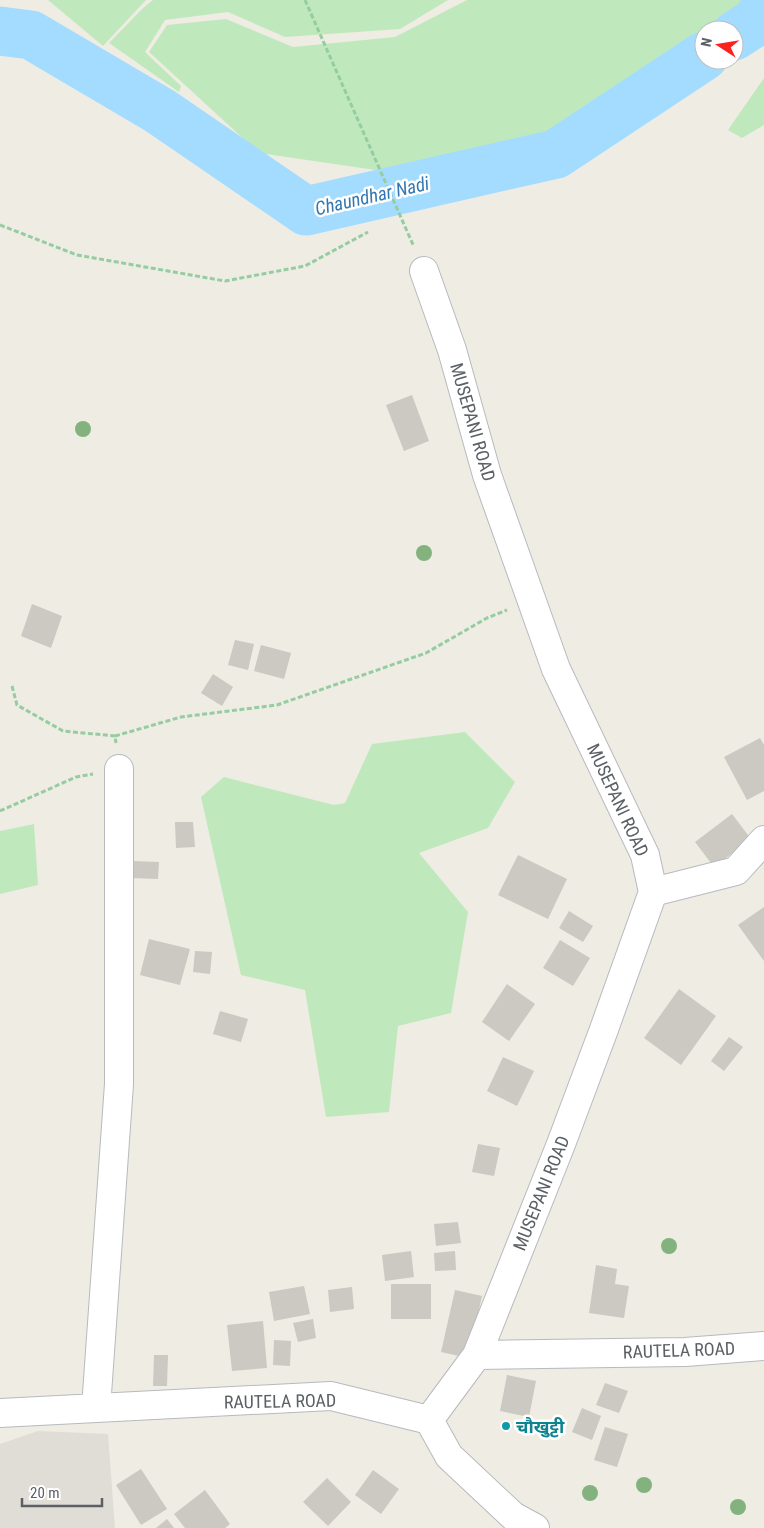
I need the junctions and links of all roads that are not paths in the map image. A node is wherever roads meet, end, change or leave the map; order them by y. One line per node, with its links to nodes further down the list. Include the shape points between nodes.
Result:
1 (424, 271): 4 (street, MUSEPANI ROAD, via 452,350 487,475 556,669 645,855)
2 (119, 769): 7 (street, via 119,1084)
3 (764, 840): 4 (street, via 736,871)
4 (653, 892): 6 (street, MUSEPANI ROAD, via 600,1042)
5 (764, 1346): 6 (street, RAUTELA ROAD, via 685,1352)
6 (477, 1355): 9 (street)
7 (96, 1408): 8 (street, RAUTELA ROAD); 9 (street, RAUTELA ROAD, via 331,1396)
8 (0, 1413)
9 (429, 1420): 10 (street, via 449,1456 513,1516)
10 (535, 1528)

